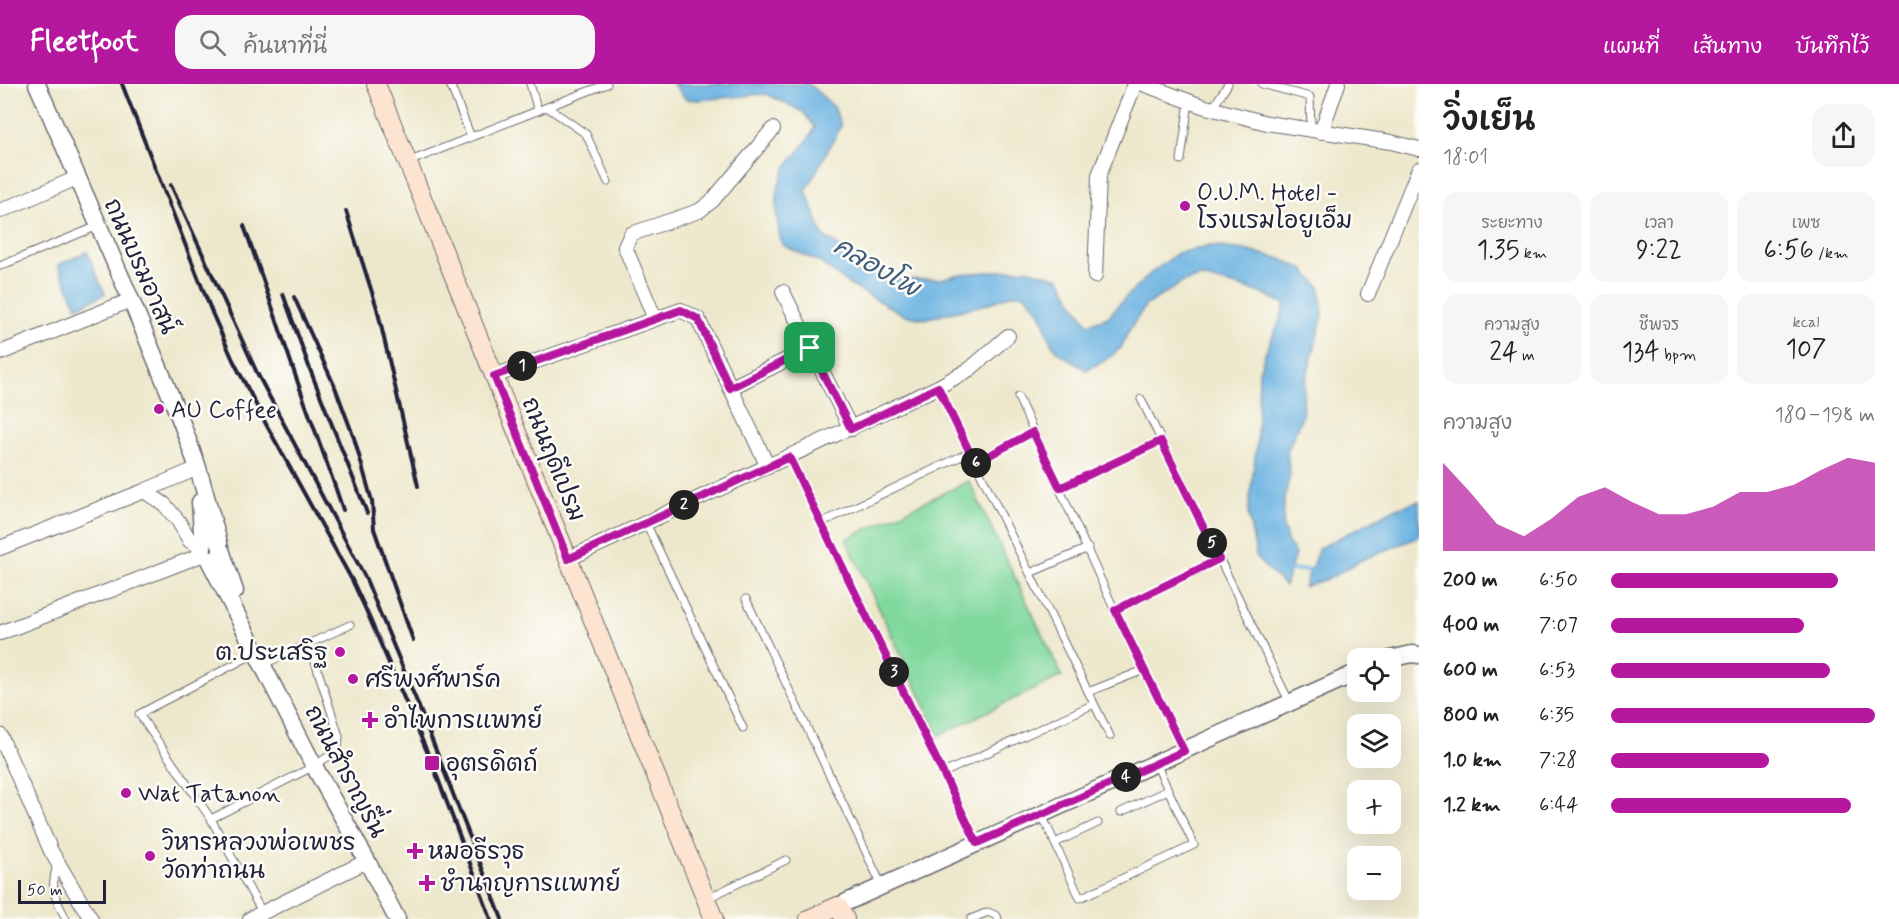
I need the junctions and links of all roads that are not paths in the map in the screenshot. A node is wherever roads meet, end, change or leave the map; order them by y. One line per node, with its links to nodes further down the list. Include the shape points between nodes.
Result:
1 (37, 84): 23 (street, ถนนบรมอาสน์)
2 (376, 84): 21 (main road, ถนนฤดีเปรม)
3 (450, 84): 18 (lane)
4 (530, 84): 15 (lane)
5 (607, 84): 13 (lane)
6 (1135, 84): 28 (street, via 1099,175)
7 (1143, 84): 11 (street)
8 (1228, 84): 14 (lane)
9 (1262, 84): 17 (lane, via 1310,97)
10 (1338, 84): 17 (street)
11 (1174, 89): 12 (street)
12 (1189, 101): 14 (street); 20 (lane)
13 (547, 107): 15 (lane); 24 (lane, via 586,134)
14 (1212, 109): 17 (street)
15 (538, 111): 18 (lane)
16 (773, 129): 32 (street, via 699,211 631,234 625,247)
17 (1316, 131): 19 (street)
18 (471, 137): 21 (lane)
19 (1419, 149)
20 (1182, 160)
21 (408, 162): 36 (main road, ถนนฤดีเปรม)
22 (1419, 169): 30 (street)
23 (76, 178): 25 (street); 26 (street, ถนนบรมอาสน์)
24 (608, 182)
25 (0, 211)
26 (98, 226): 27 (lane); 31 (street, ถนนบรมอาสน์)
27 (0, 266)
28 (1095, 276)
29 (783, 292): 34 (street)
30 (1368, 294)
31 (131, 300): 35 (street); 48 (street, ถนนบรมอาสน์)
32 (655, 319): 36 (street); 38 (street, via 681,310 698,319)
33 (1008, 336): 37 (street, via 970,369)
34 (810, 348): 38 (street); 41 (street)
35 (0, 353)
36 (494, 376): 56 (main road, ถนนฤดีเปรม)
37 (938, 387): 41 (street); 44 (lane)
38 (730, 388): 47 (street)
39 (1018, 397): 42 (lane)
40 (1141, 399): 43 (lane)
41 (851, 429): 45 (street)
42 (1033, 432): 46 (lane); 49 (lane)
43 (1161, 441): 49 (lane); 57 (lane)
44 (970, 452): 46 (lane); 51 (lane)
45 (789, 457): 47 (street); 51 (lane)
46 (975, 463): 58 (lane)
47 (768, 467): 52 (street)
48 (198, 468): 50 (street); 55 (street, ถนนบรมอาสน์)
49 (1060, 488): 54 (lane)
50 (144, 491): 53 (street); 55 (street, via 164,504)
51 (821, 522): 78 (lane)
52 (646, 523): 56 (street); 72 (lane)
53 (0, 548)
54 (1088, 548): 58 (lane); 60 (lane)
55 (208, 549): 62 (street); 64 (street, ถนนสำราญรื่น)
56 (568, 559): 90 (main road, ถนนฤดีเปรม)
57 (1219, 559): 60 (lane); 70 (lane)
58 (1030, 573): 69 (lane)
59 (746, 599): 89 (lane)
60 (1115, 610): 67 (lane)
61 (350, 625): 63 (lane)
62 (0, 633)
63 (309, 644): 64 (lane); 77 (lane, via 339,736 338,750)
64 (257, 655): 77 (street, ถนนสำราญรื่น); 82 (lane, via 139,714)
65 (1419, 655): 66 (street)
66 (1401, 656)
67 (1144, 670): 69 (lane); 75 (lane)
68 (1347, 677): 70 (street)
69 (1088, 692): 71 (lane)
70 (1290, 703): 75 (street)
71 (1094, 704): 74 (lane); 78 (lane)
72 (743, 728)
73 (0, 735): 88 (street)
74 (1110, 736)
75 (1184, 751): 76 (street)
76 (1156, 764): 79 (lane); 81 (street)
77 (314, 766): 82 (lane); 86 (street, ถนนสำราญรื่น)
78 (943, 773): 84 (lane)
79 (1168, 790): 80 (lane); 85 (lane, via 1194,844 1080,898)
80 (1121, 812)
81 (1042, 815): 84 (street); 85 (lane)
82 (211, 819): 92 (lane)
83 (1098, 823): 85 (lane)
84 (977, 843): 89 (street)
85 (1055, 843)
86 (367, 861): 92 (street); 95 (street, ถนนสำราญรื่น)
87 (786, 861): 90 (lane)
88 (58, 862): 93 (lane, via 53,894); 94 (street)
89 (882, 886): 91 (street)
90 (705, 899): 96 (main road, ถนนฤดีเปรม)
91 (841, 913): 97 (main road)
92 (259, 917)
93 (66, 919)
94 (91, 919)
95 (397, 919)
96 (714, 919)
97 (809, 919)
98 (971, 919): 99 (lane, via 987,912)
99 (998, 919)

